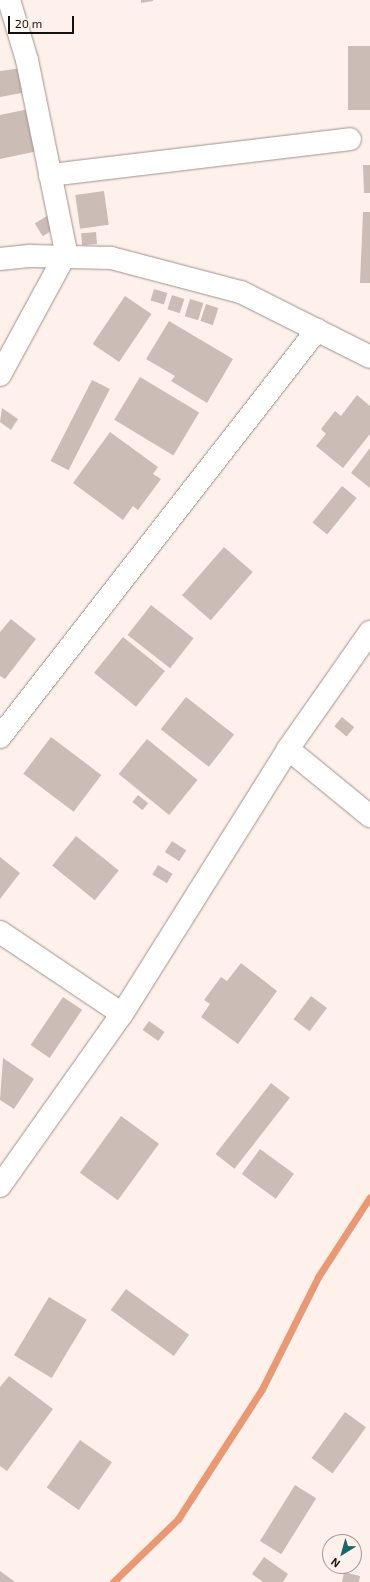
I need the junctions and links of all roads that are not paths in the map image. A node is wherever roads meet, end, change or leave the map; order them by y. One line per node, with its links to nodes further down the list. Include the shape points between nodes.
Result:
1 (9, 0): 3 (street, via 27,60)
2 (350, 139): 3 (street)
3 (50, 175): 4 (street)
4 (65, 257): 5 (street); 6 (street, via 111,258 241,292); 8 (street)
5 (0, 259)
6 (317, 330): 7 (street); 10 (street)
7 (370, 357)
8 (0, 375)
9 (370, 632): 11 (street)
10 (0, 737)
11 (288, 749): 12 (street); 14 (street)
12 (370, 816)
13 (0, 932): 14 (street)
14 (122, 1014): 15 (street)
15 (0, 1186)

